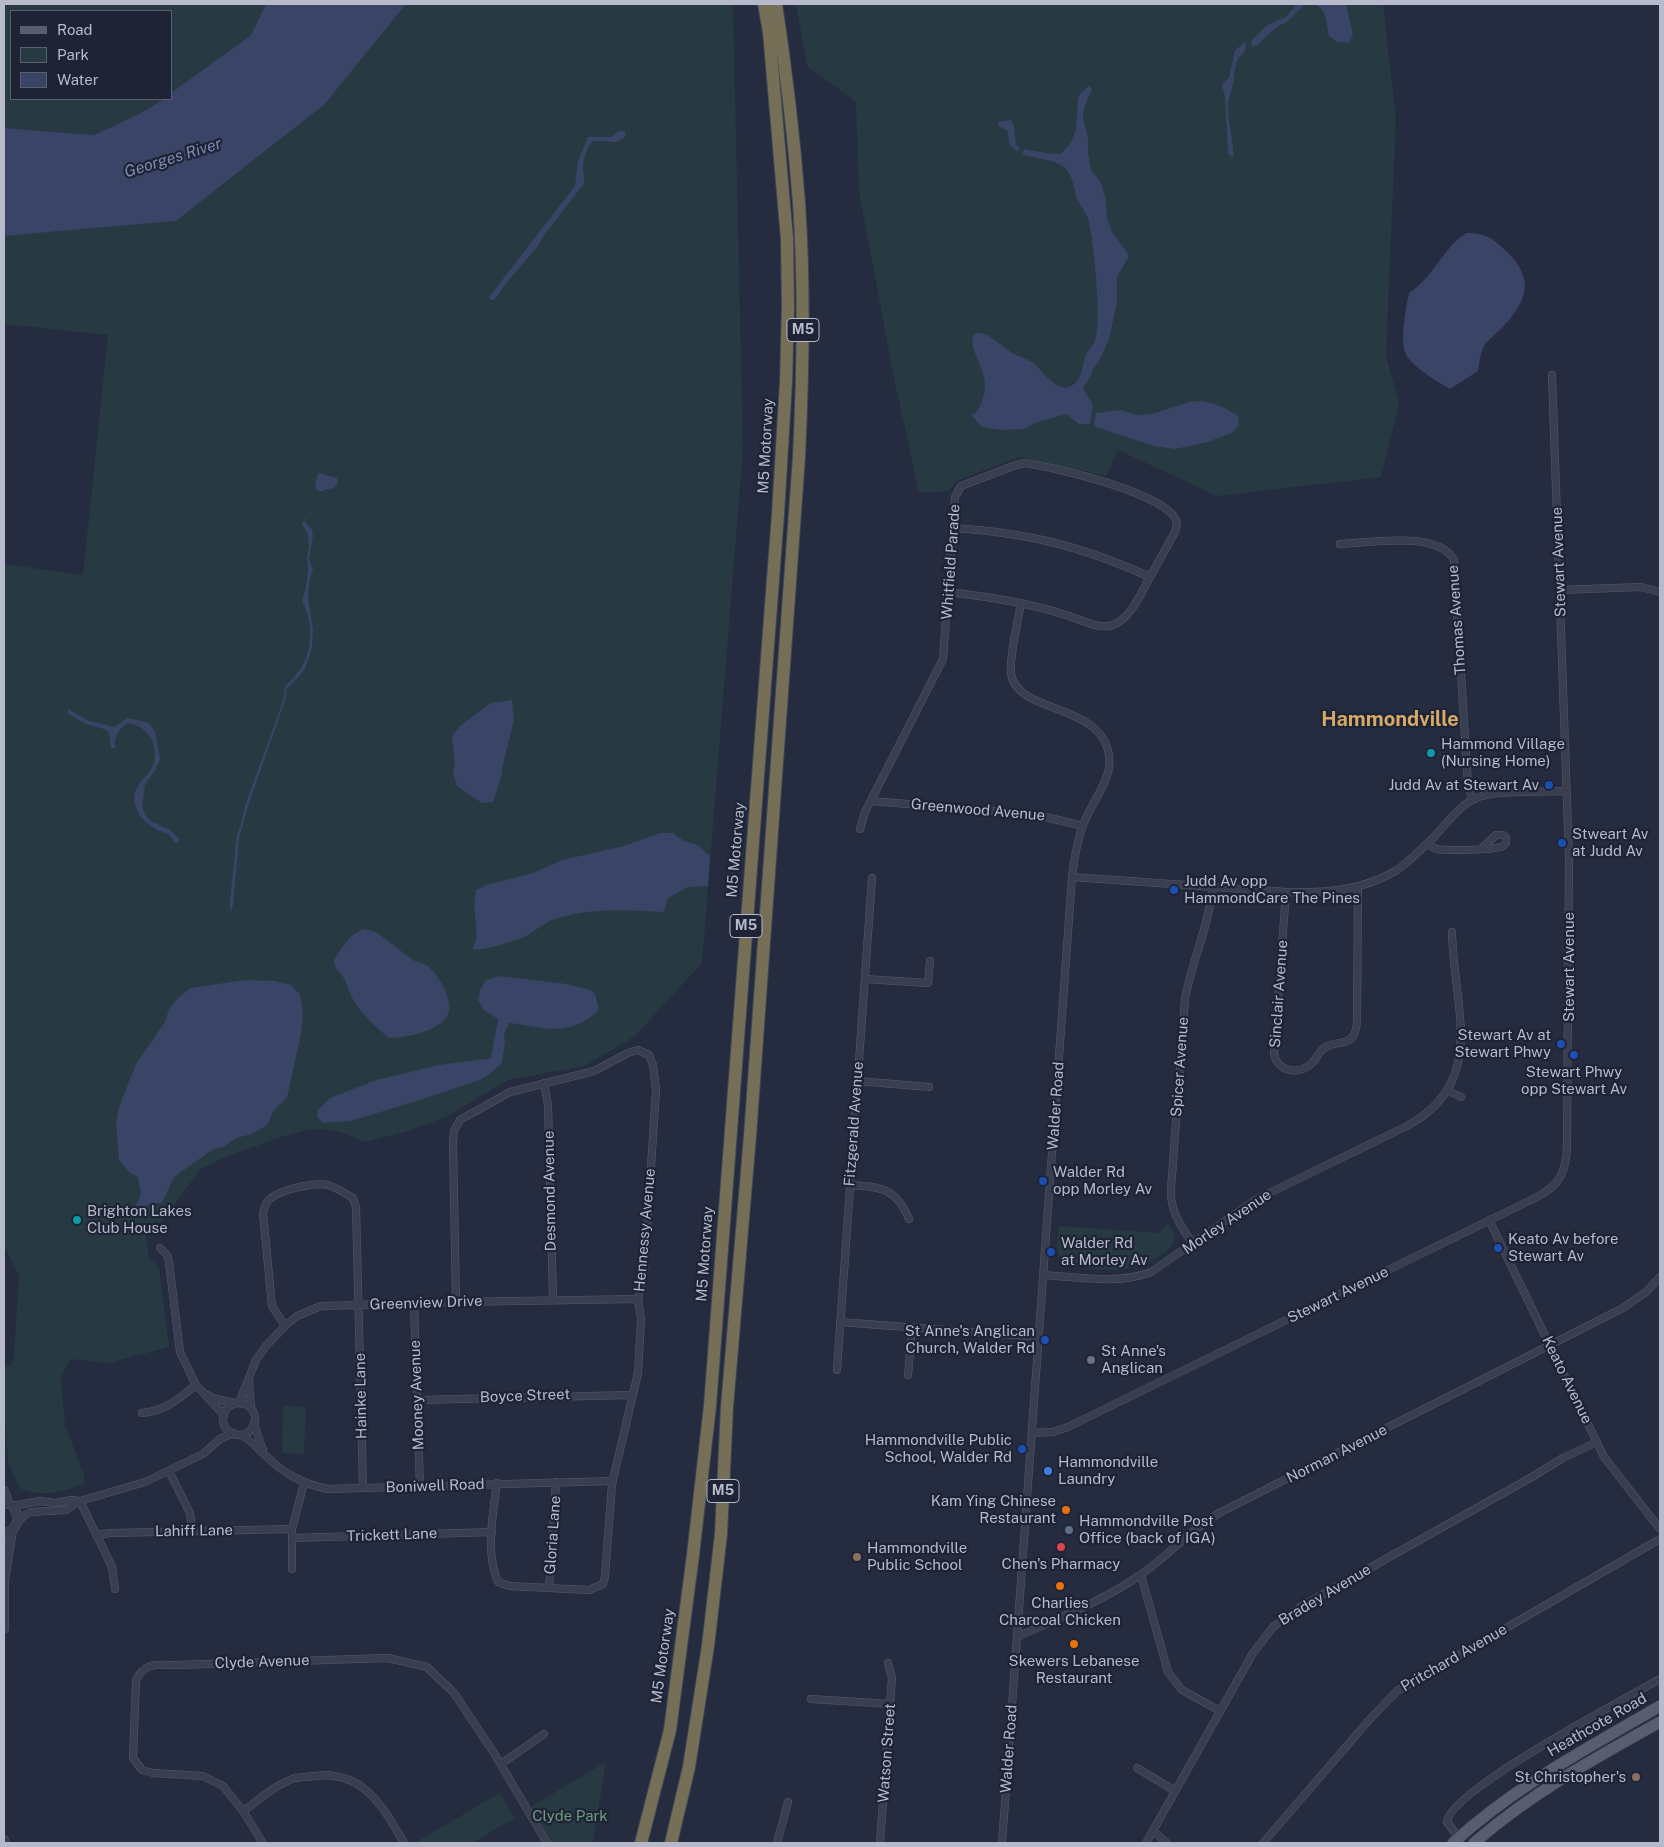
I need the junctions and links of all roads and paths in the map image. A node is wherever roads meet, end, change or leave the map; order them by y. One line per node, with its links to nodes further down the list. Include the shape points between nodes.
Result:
1 (764, 4): 111 (highway, M5 Motorway / M5, via 787,240 788,343 778,514 710,1406 670,1730)
2 (776, 4): 112 (highway, M5, via 787,80 800,228 803,339 799,457 721,1534 689,1767)
3 (1552, 375): 7 (street, Stewart Avenue)
4 (953, 528): 6 (street, via 1007,532 1051,541 1098,555); 6 (street, Whitfield Parade, via 956,492 965,484 1021,463 1069,472 1139,495 1175,516 1175,532); 8 (street, Whitfield Parade)
5 (1340, 544): 12 (street, Thomas Avenue, via 1413,541 1446,549 1454,560 1468,785)
6 (1150, 577): 10 (street, via 1128,612 1108,626)
7 (1560, 590): 9 (street, via 1641,587); 11 (street, Stewart Avenue)
8 (949, 592): 10 (street); 13 (street, Whitfield Parade, via 943,660)
9 (1660, 592)
10 (1021, 603): 14 (street, Walder Road, via 1011,665 1014,681 1036,701 1088,722 1108,749 1108,774)
11 (1567, 791): 12 (street, via 1491,794); 33 (street, Stewart Avenue, via 1566,1164 1547,1192)
12 (1473, 800): 16 (street)
13 (871, 801): 14 (street, Greenwood Avenue, via 1033,814); 15 (street, Whitfield Parade)
14 (1083, 826): 18 (street, Walder Road)
15 (860, 829)
16 (1427, 844): 17 (street, via 1438,849); 20 (street, via 1397,870)
17 (1482, 848)
18 (1072, 877): 21 (street); 36 (street, Walder Road)
19 (872, 878): 25 (street, Fitzgerald Avenue)
20 (1358, 886): 22 (street, via 1327,892); 22 (street, Sinclair Avenue, via 1355,1033 1344,1043 1323,1048 1309,1066 1292,1071 1278,1064 1274,1054)
21 (1213, 887): 22 (street); 34 (street, Spicer Avenue, via 1210,911 1185,999 1171,1189 1175,1217)
22 (1286, 892)
23 (1452, 932): 29 (street, Morley Avenue, via 1462,1038 1458,1066)
24 (930, 960): 25 (street, via 928,983)
25 (865, 979): 26 (street, Fitzgerald Avenue)
26 (857, 1081): 28 (street); 31 (street, Fitzgerald Avenue)
27 (544, 1083): 38 (street, Desmond Avenue, via 548,1105); 39 (street, Hennessy Avenue, via 594,1071 638,1050 649,1055 656,1090 644,1275); 40 (street, Hennessy Avenue, via 510,1092 460,1120 454,1132)
28 (929, 1087)
29 (1447, 1090): 30 (street); 34 (street, Morley Avenue, via 1416,1121 1257,1199)
30 (1461, 1097)
31 (850, 1185): 32 (street, via 891,1193 902,1204); 43 (street, Fitzgerald Avenue)
32 (909, 1219)
33 (1489, 1220): 47 (street, Keato Avenue); 62 (street, Stewart Avenue, via 1068,1427)
34 (1194, 1244): 36 (street, Morley Avenue, via 1160,1267 1136,1277 1109,1279)
35 (160, 1248): 51 (street, via 169,1262 180,1352)
36 (1043, 1275): 46 (street, Walder Road)
37 (1659, 1283): 47 (street, Norman Avenue, via 1623,1308)
38 (553, 1299): 39 (street, Greenview Drive); 40 (street, Greenview Drive)
39 (638, 1299): 53 (street, Hennessy Avenue, via 641,1319 638,1372)
40 (456, 1302): 42 (street, Greenview Drive)
41 (358, 1304): 42 (street, Greenview Drive); 44 (street, Greenview Drive, via 321,1306 305,1312); 44 (street, Hainke Lane, via 356,1207 352,1198 326,1185 289,1190 267,1201 263,1213 272,1306); 73 (street, Hainke Lane)
42 (414, 1304): 54 (street, Mooney Avenue)
43 (840, 1322): 45 (street); 48 (street, Fitzgerald Avenue)
44 (285, 1326): 50 (street, Greenview Drive, via 256,1360)
45 (912, 1327): 46 (street); 49 (street)
46 (1039, 1337): 62 (street, Walder Road)
47 (1550, 1345): 65 (street, Keato Avenue); 87 (street, Norman Avenue, via 1221,1512)
48 (836, 1370)
49 (908, 1375)
50 (249, 1379): 55 (street, Greenview Drive); 56 (street, Greenview Drive)
51 (196, 1385): 52 (street); 57 (street, via 168,1407)
52 (204, 1394): 55 (street); 58 (street)
53 (632, 1395): 54 (street, Boyce Street); 68 (street, Hennessy Avenue)
54 (418, 1400): 72 (street, Mooney Avenue)
55 (237, 1403): 56 (street); 58 (street)
56 (251, 1408): 60 (street)
57 (142, 1413)
58 (224, 1415): 59 (street)
59 (224, 1424): 61 (street); 64 (street)
60 (254, 1424): 63 (street); 66 (street)
61 (232, 1433): 63 (street); 64 (street)
62 (1032, 1433): 92 (street, Walder Road)
63 (241, 1434): 66 (street, Boniwell Road)
64 (220, 1439): 67 (street, via 203,1454)
65 (1597, 1442): 79 (street, Keato Avenue, via 1609,1464); 98 (street, Bradey Avenue, via 1563,1458 1288,1615 1260,1643)
66 (266, 1457): 70 (street, Boniwell Road)
67 (168, 1471): 75 (street, via 129,1487); 80 (street, via 190,1513)
68 (613, 1481): 69 (street, Boniwell Road); 90 (street, Hennessy Avenue, via 603,1584 589,1590)
69 (556, 1482): 71 (street, Boniwell Road); 90 (street, Gloria Lane)
70 (304, 1483): 73 (street, Boniwell Road, via 328,1489); 78 (street)
71 (496, 1483): 72 (street, Boniwell Road); 82 (street, Hennessy Avenue)
72 (420, 1486): 73 (street, Boniwell Road)
73 (363, 1488)
74 (4, 1491): 76 (street)
75 (80, 1501): 76 (street); 77 (street, via 66,1510 31,1512); 83 (street)
76 (9, 1504): 77 (street, via 18,1513)
77 (18, 1522): 81 (street)
78 (292, 1529): 80 (street, Lahiff Lane); 84 (street)
79 (1660, 1529)
80 (192, 1531): 83 (street, Lahiff Lane)
81 (8, 1532): 88 (street)
82 (492, 1532): 84 (street, Trickett Lane); 90 (street, Hennessy Avenue, via 492,1570 498,1582 509,1586)
83 (96, 1535): 89 (street, via 112,1567)
84 (292, 1538): 86 (street)
85 (1660, 1539): 118 (street, Pritchard Avenue, via 1398,1691)
86 (292, 1569)
87 (1141, 1575): 92 (street, Norman Avenue); 98 (street, via 1168,1672 1182,1690)
88 (4, 1580): 91 (street)
89 (115, 1588)
90 (549, 1588)
91 (4, 1629)
92 (1017, 1638): 115 (street, Walder Road)
93 (888, 1663): 96 (street, Watson Street, via 892,1678)
94 (1660, 1679): 107 (street, via 1530,1753 1479,1788 1448,1818)
95 (811, 1698): 96 (street)
96 (890, 1704): 114 (street, Watson Street)
97 (1660, 1706): 107 (main road, Heathcote Road, via 1535,1779)
98 (1220, 1711): 103 (street, Bradey Avenue)
99 (1660, 1722): 119 (main road, Heathcote Road, via 1534,1796)
100 (544, 1734): 101 (street)
101 (501, 1764): 105 (street, Clyde Avenue, via 454,1693 427,1667 388,1658 144,1668 136,1681 133,1758 142,1770 203,1776 212,1780 223,1786); 110 (street, Clyde Avenue)
102 (1137, 1768): 103 (street)
103 (1175, 1791): 106 (street, Bradey Avenue)
104 (788, 1802): 113 (street)
105 (243, 1811): 108 (street, Clyde Avenue); 109 (street, via 295,1778 325,1775 350,1779 370,1792 386,1810)
106 (1153, 1831): 116 (street, Bradey Avenue); 117 (street)
107 (1456, 1841)
108 (262, 1843)
109 (404, 1843)
110 (547, 1843)
111 (641, 1843)
112 (671, 1843)
113 (776, 1843)
114 (880, 1843)
115 (1002, 1843)
116 (1146, 1843)
117 (1167, 1843)
118 (1263, 1843)
119 (1474, 1843)

